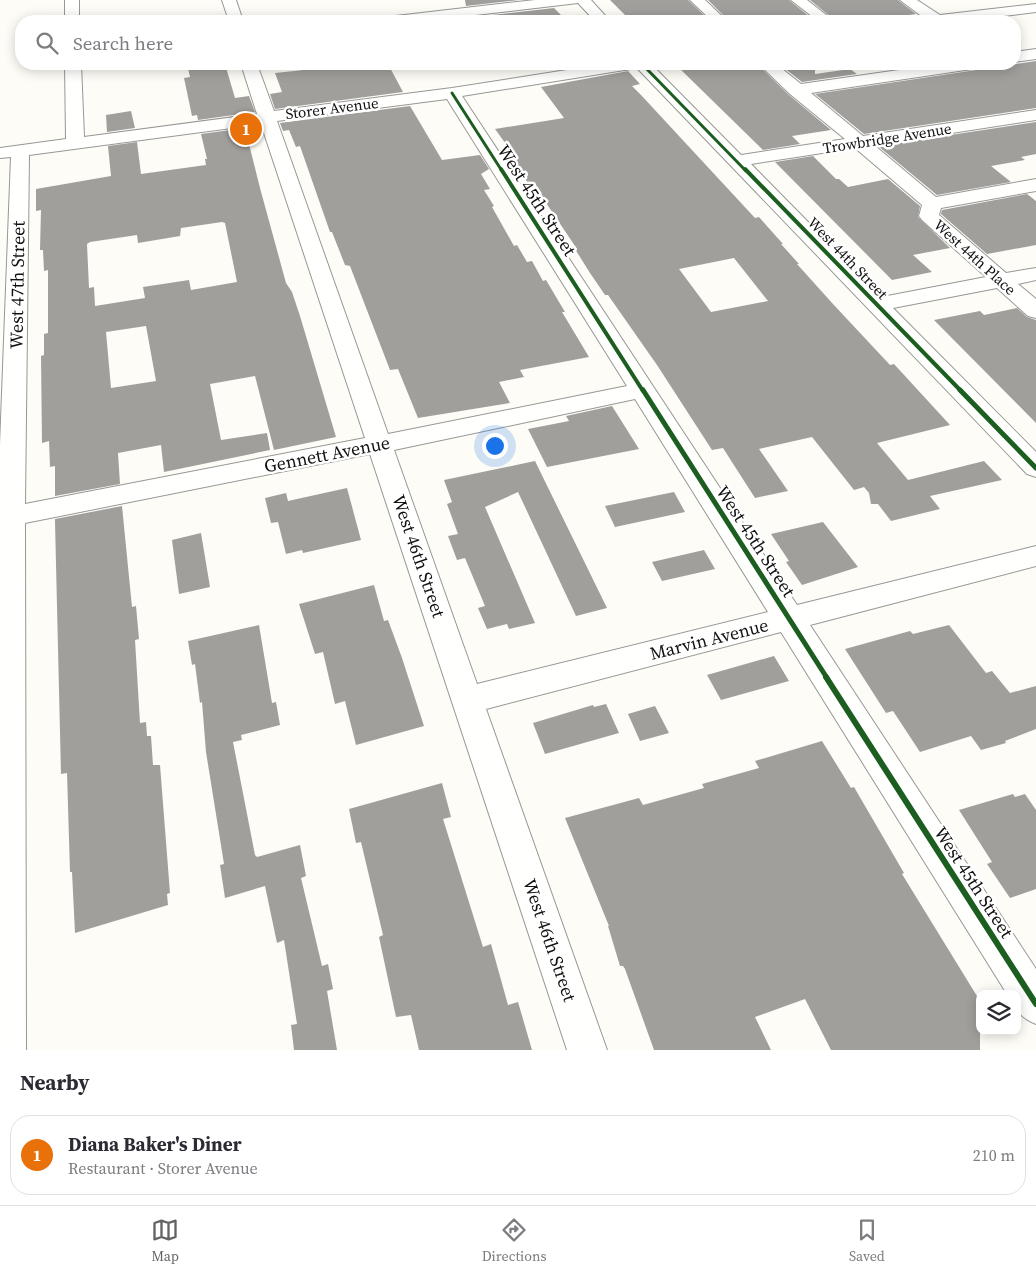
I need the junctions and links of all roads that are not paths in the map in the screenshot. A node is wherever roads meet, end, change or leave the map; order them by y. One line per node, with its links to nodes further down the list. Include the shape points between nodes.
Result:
1 (72, 0): 9 (street)
2 (229, 0): 10 (street)
3 (573, 0): 11 (street)
4 (583, 0): 12 (street)
5 (697, 0): 13 (street)
6 (798, 0): 14 (street)
7 (907, 0): 15 (street)
8 (1036, 8): 16 (street)
9 (72, 15)
10 (234, 15)
11 (440, 15)
12 (597, 15)
13 (713, 15)
14 (819, 15)
15 (926, 15)
16 (981, 15)
17 (1036, 54): 18 (street)
18 (1021, 56)
19 (73, 70): 29 (street)
20 (251, 70): 28 (street, West 46th Street)
21 (596, 70): 26 (street, Storer Avenue)
22 (648, 70): 32 (street, West 44th Street)
23 (774, 70): 25 (street, West 44th Place)
24 (931, 70): 25 (street)
25 (796, 90): 30 (street, West 44th Place)
26 (452, 93): 28 (street, Storer Avenue); 39 (street, West 45th Street)
27 (1036, 115): 30 (street, Trowbridge Avenue)
28 (265, 116): 29 (street, Storer Avenue); 40 (street, West 46th Street)
29 (75, 142): 31 (street, Storer Avenue)
30 (860, 142): 32 (street, Trowbridge Avenue); 34 (street, West 44th Place)
31 (10, 152): 42 (street, West 47th Street)
32 (738, 161): 37 (street, West 44th Street)
33 (1036, 185): 34 (street)
34 (932, 204): 36 (street, West 44th Place, via 929,216)
35 (1036, 274): 36 (street)
36 (1001, 281): 37 (street); 38 (street, West 44th Place)
37 (876, 305): 41 (street, West 44th Street)
38 (1036, 311)
39 (642, 390): 40 (street, Gennett Avenue); 44 (street, West 45th Street)
40 (380, 444): 42 (street, Gennett Avenue); 45 (street, West 46th Street)
41 (1036, 468)
42 (12, 516): 47 (street, West 47th Street)
43 (1036, 556): 44 (street, Marvin Avenue)
44 (790, 618): 45 (street, Marvin Avenue); 46 (street, West 45th Street)
45 (468, 700): 48 (street, West 46th Street)
46 (1036, 1004)
47 (6, 1050)
48 (587, 1050)

